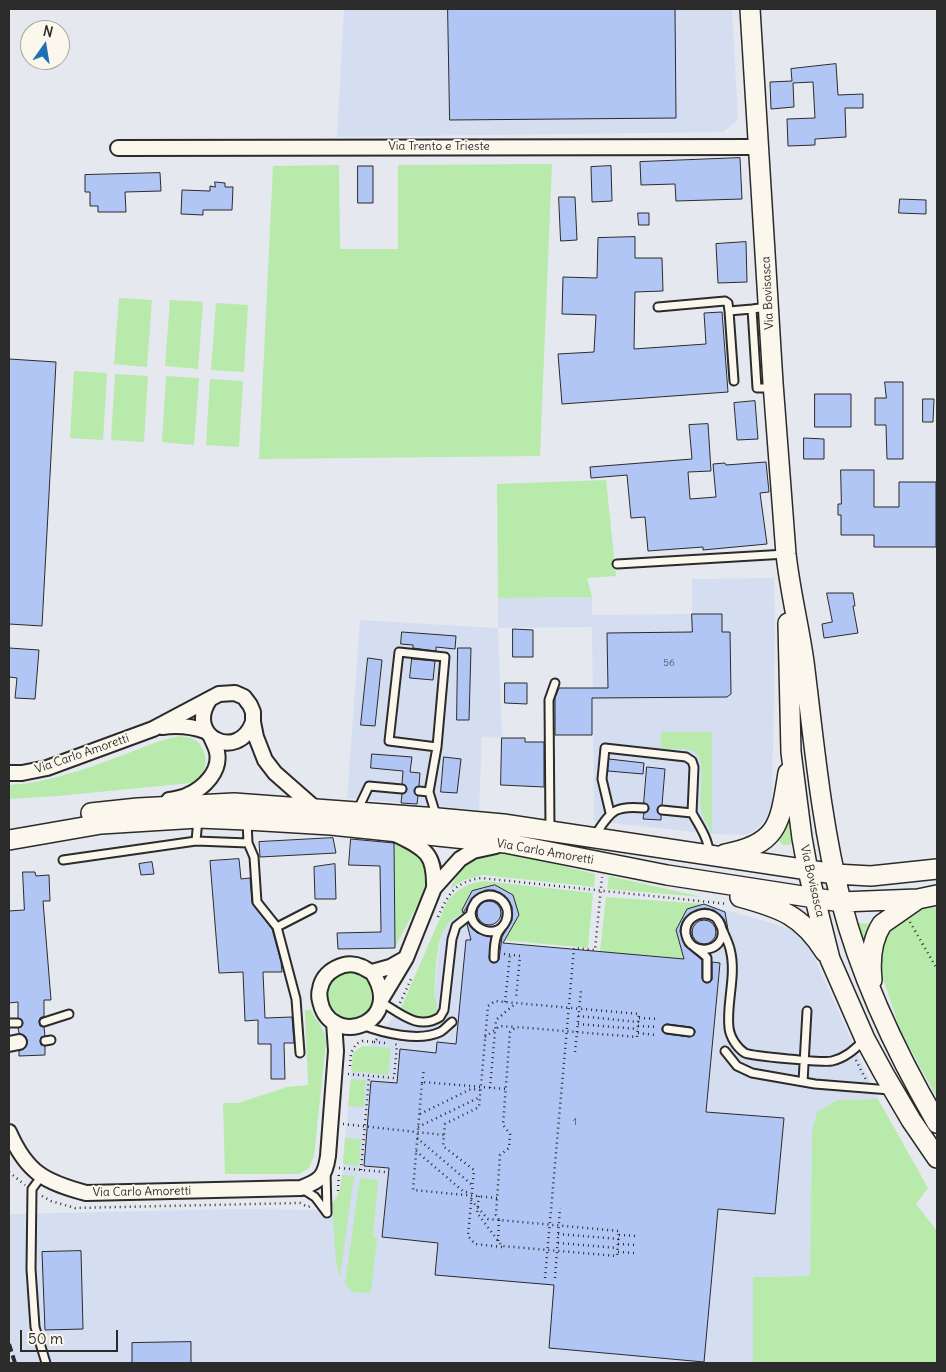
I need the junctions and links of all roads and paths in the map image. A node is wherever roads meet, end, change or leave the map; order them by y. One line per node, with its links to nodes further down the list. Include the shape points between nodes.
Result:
1 (750, 9): 2 (street, Via Bovisasca)
2 (759, 146): 3 (street, Via Trento e Trieste); 5 (street, Via Bovisasca)
3 (118, 148)
4 (658, 307): 6 (lane, via 725,301)
5 (761, 308): 6 (lane); 8 (street, Via Bovisasca, via 774,388)
6 (729, 311): 7 (lane)
7 (734, 381)
8 (786, 554): 9 (lane); 10 (street, Via Bovisasca)
9 (617, 564)
10 (788, 576): 17 (street, Via Bovisasca); 45 (street, Via Bovisasca, via 799,628)
11 (555, 683): 33 (lane, via 549,700)
12 (210, 699): 13 (street, Via Carlo Amoretti, via 225,692 244,697 253,712); 14 (street, Via Carlo Amoretti); 15 (street, Via Carlo Amoretti, via 202,716)
13 (253, 722): 15 (street, Via Carlo Amoretti, via 250,730 236,742 219,742); 24 (street, Via Carlo Amoretti, via 265,760)
14 (153, 729): 15 (street, Via Carlo Amoretti, via 180,726); 18 (street, Via Carlo Amoretti, via 47,768)
15 (208, 734): 22 (street, Via Carlo Amoretti, via 217,754 212,776 188,796)
16 (436, 747): 16 (lane, via 445,658 399,652 389,740); 21 (lane)
17 (791, 752): 40 (street, via 778,820 769,836 744,851); 44 (street, Via Bovisasca)
18 (9, 772)
19 (402, 789): 26 (lane, via 369,786)
20 (418, 791): 21 (lane)
21 (429, 792): 30 (lane)
22 (138, 808): 24 (street, Via Carlo Amoretti, via 234,803); 32 (street, Via Carlo Amoretti)
23 (644, 808): 28 (lane, via 628,806)
24 (316, 809): 26 (street, Via Carlo Amoretti)
25 (662, 810): 27 (lane)
26 (357, 812): 30 (street, Via Carlo Amoretti)
27 (692, 813): 28 (lane, via 692,761 686,757 605,748 602,779); 40 (lane)
28 (610, 814): 35 (lane)
29 (198, 818): 31 (street, Via Carlo Amoretti); 36 (street, Via Carlo Amoretti, via 101,824); 37 (lane)
30 (438, 818): 33 (street, Via Carlo Amoretti)
31 (248, 820): 34 (street, Via Carlo Amoretti); 38 (lane)
32 (9, 828)
33 (550, 831): 35 (street, Via Carlo Amoretti)
34 (391, 832): 39 (street, Via Carlo Amoretti); 47 (street, via 418,846 429,856 435,870)
35 (594, 838): 40 (street, Via Carlo Amoretti)
36 (9, 840)
37 (196, 841): 38 (lane); 41 (lane)
38 (248, 843): 59 (lane, via 254,857 257,902)
39 (505, 843): 46 (street, Via Carlo Amoretti); 47 (street, via 473,851 460,859)
40 (711, 856): 44 (street, Via Carlo Amoretti)
41 (63, 860)
42 (937, 869): 45 (street, Via Carlo Amoretti, via 871,876)
43 (602, 871): 48 (path)
44 (808, 871): 45 (street, Via Carlo Amoretti); 50 (street, Via Bovisasca)
45 (835, 874): 52 (street, Via Bovisasca)
46 (667, 875): 50 (street, Via Carlo Amoretti); 66 (street, via 790,914 805,924)
47 (434, 888): 64 (street)
48 (600, 891): 53 (path); 57 (path, via 481,878 468,880 447,896); 78 (path, via 595,950 574,948)
49 (937, 895): 51 (street)
50 (815, 898): 52 (street, Via Carlo Amoretti); 66 (street, Via Bovisasca)
51 (918, 899): 52 (street, Via Carlo Amoretti); 74 (street, via 882,924 877,933 871,962)
52 (841, 902): 74 (street, Via Bovisasca)
53 (733, 904)
54 (312, 909): 59 (lane)
55 (472, 909): 58 (lane, via 475,925 484,931 490,932); 58 (lane, via 478,899 489,896 504,902 507,919); 73 (lane, via 456,926 452,939 444,1010 440,1017 427,1022 412,1020)
56 (907, 918): 67 (path)
57 (436, 923)
58 (502, 926): 65 (lane)
59 (277, 927): 103 (lane, via 296,998)
60 (722, 933): 61 (lane, via 718,944 708,950); 61 (lane, via 720,922 711,915 695,916 689,923 686,936); 105 (lane, via 733,959 729,1029 733,1042 746,1053)
61 (697, 948): 70 (lane, via 707,958)
62 (504, 954): 63 (path)
63 (510, 955): 72 (path, via 520,956); 75 (path)
64 (406, 958): 68 (street); 73 (street)
65 (494, 958)
66 (830, 959): 98 (street, Via Bovisasca)
67 (937, 968)
68 (372, 972): 73 (street, via 380,984); 84 (street, via 348,964 335,968 325,977 320,988 320,1001 324,1014)
69 (412, 976): 76 (path)
70 (707, 978)
71 (581, 990): 81 (path)
72 (516, 998)
73 (381, 1000): 89 (street, via 372,1019)
74 (875, 1000): 115 (street, Via Bovisasca)
75 (506, 1002): 77 (path); 97 (path, via 495,1001 488,1006)
76 (400, 1003)
77 (560, 1007): 78 (path); 110 (path, via 516,1003 496,1020)
78 (569, 1007): 90 (path, via 640,1014); 93 (path)
79 (808, 1011): 105 (lane)
80 (69, 1014): 83 (lane)
81 (578, 1016): 88 (path); 90 (path)
82 (658, 1019): 90 (path)
83 (44, 1022)
84 (334, 1022): 89 (street); 100 (street)
85 (452, 1022): 89 (lane, via 441,1031 426,1036)
86 (9, 1023): 87 (lane)
87 (18, 1023)
88 (578, 1024): 90 (path); 102 (path)
89 (356, 1026): 100 (street)
90 (638, 1026): 91 (path); 93 (path, via 637,1037); 95 (path)
91 (657, 1027)
92 (667, 1029): 94 (lane)
93 (567, 1031): 97 (path, via 500,1026); 111 (path, via 516,1027 510,1032); 138 (path)
94 (690, 1032)
95 (656, 1035)
96 (378, 1037): 99 (path)
97 (485, 1038): 112 (path)
98 (865, 1039): 105 (lane, via 852,1053 832,1061); 113 (street, Via Bovisasca)
99 (374, 1042): 107 (path, via 363,1041 352,1048 347,1074); 107 (path, via 397,1045 394,1078)
100 (336, 1051): 125 (street)
101 (725, 1051): 108 (lane, via 737,1066 752,1073)
102 (575, 1052)
103 (300, 1053)
104 (855, 1059): 109 (path)
105 (804, 1060): 108 (lane)
106 (424, 1069): 117 (path)
107 (369, 1077): 118 (path)
108 (803, 1082): 113 (lane)
109 (868, 1083)
110 (490, 1088): 111 (path); 117 (path, via 422,1082)
111 (506, 1089): 134 (path, via 503,1125 510,1134 509,1148 500,1155)
112 (481, 1090): 114 (path); 117 (path, via 471,1089 419,1115)
113 (893, 1090): 124 (street, Via Bovisasca)
114 (480, 1097): 117 (path); 121 (path, via 479,1107 444,1124)
115 (937, 1123)
116 (344, 1124): 118 (path)
117 (418, 1124): 120 (path); 122 (path); 123 (path)
118 (365, 1126): 120 (path); 126 (path)
119 (9, 1132): 128 (street, Via Carlo Amoretti, via 22,1158)
120 (417, 1132): 121 (path); 123 (path)
121 (444, 1135): 129 (path, via 443,1146 474,1170)
122 (417, 1138): 123 (path); 129 (path)
123 (416, 1143): 131 (path, via 415,1150 464,1192); 132 (path); 133 (path, via 413,1190)
124 (937, 1158)
125 (331, 1168): 126 (path); 130 (street, via 315,1183); 130 (lane, via 327,1213 315,1197)
126 (361, 1170): 127 (path)
127 (385, 1172)
128 (41, 1176): 130 (street, Via Carlo Amoretti, via 60,1186 86,1193); 154 (lane, via 32,1189 30,1269 35,1327)
129 (472, 1184): 131 (path)
130 (301, 1188)
131 (472, 1192): 135 (path)
132 (412, 1194)
133 (479, 1196): 134 (path); 143 (path, via 477,1214)
134 (497, 1198): 137 (path, via 496,1215)
135 (471, 1200): 138 (path, via 488,1219); 148 (path, via 468,1236 475,1244)
136 (560, 1208): 139 (path)
137 (499, 1220): 140 (path, via 619,1231); 143 (path)
138 (550, 1225): 149 (path)
139 (558, 1234): 142 (path); 144 (path)
140 (619, 1235): 141 (path); 142 (path)
141 (637, 1236)
142 (619, 1239): 145 (path)
143 (498, 1241): 148 (path, via 502,1246)
144 (558, 1243): 147 (path); 153 (path)
145 (618, 1244): 146 (path); 147 (path)
146 (636, 1245)
147 (618, 1248): 150 (path)
148 (530, 1249): 149 (path); 150 (path, via 617,1256)
149 (548, 1250): 152 (path)
150 (618, 1252): 151 (path)
151 (635, 1254)
152 (545, 1278)
153 (555, 1278)
154 (46, 1363)

